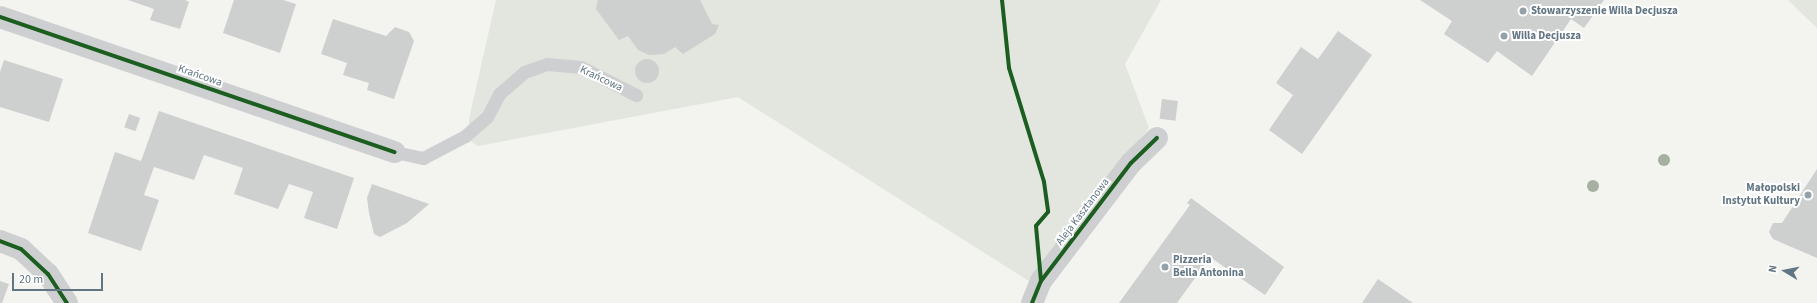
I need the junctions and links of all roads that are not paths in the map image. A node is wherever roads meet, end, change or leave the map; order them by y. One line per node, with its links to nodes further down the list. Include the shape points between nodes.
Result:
1 (0, 17): 4 (street, Krańcowa)
2 (636, 95): 4 (lane, Krańcowa, via 581,67 547,64 524,72 499,94 487,117 465,136 423,158)
3 (1157, 138): 7 (street, Aleja Kasztanowa, via 1131,164 1041,281)
4 (395, 152)
5 (0, 241): 6 (street, via 21,249 48,274)
6 (67, 303)
7 (1032, 303)

